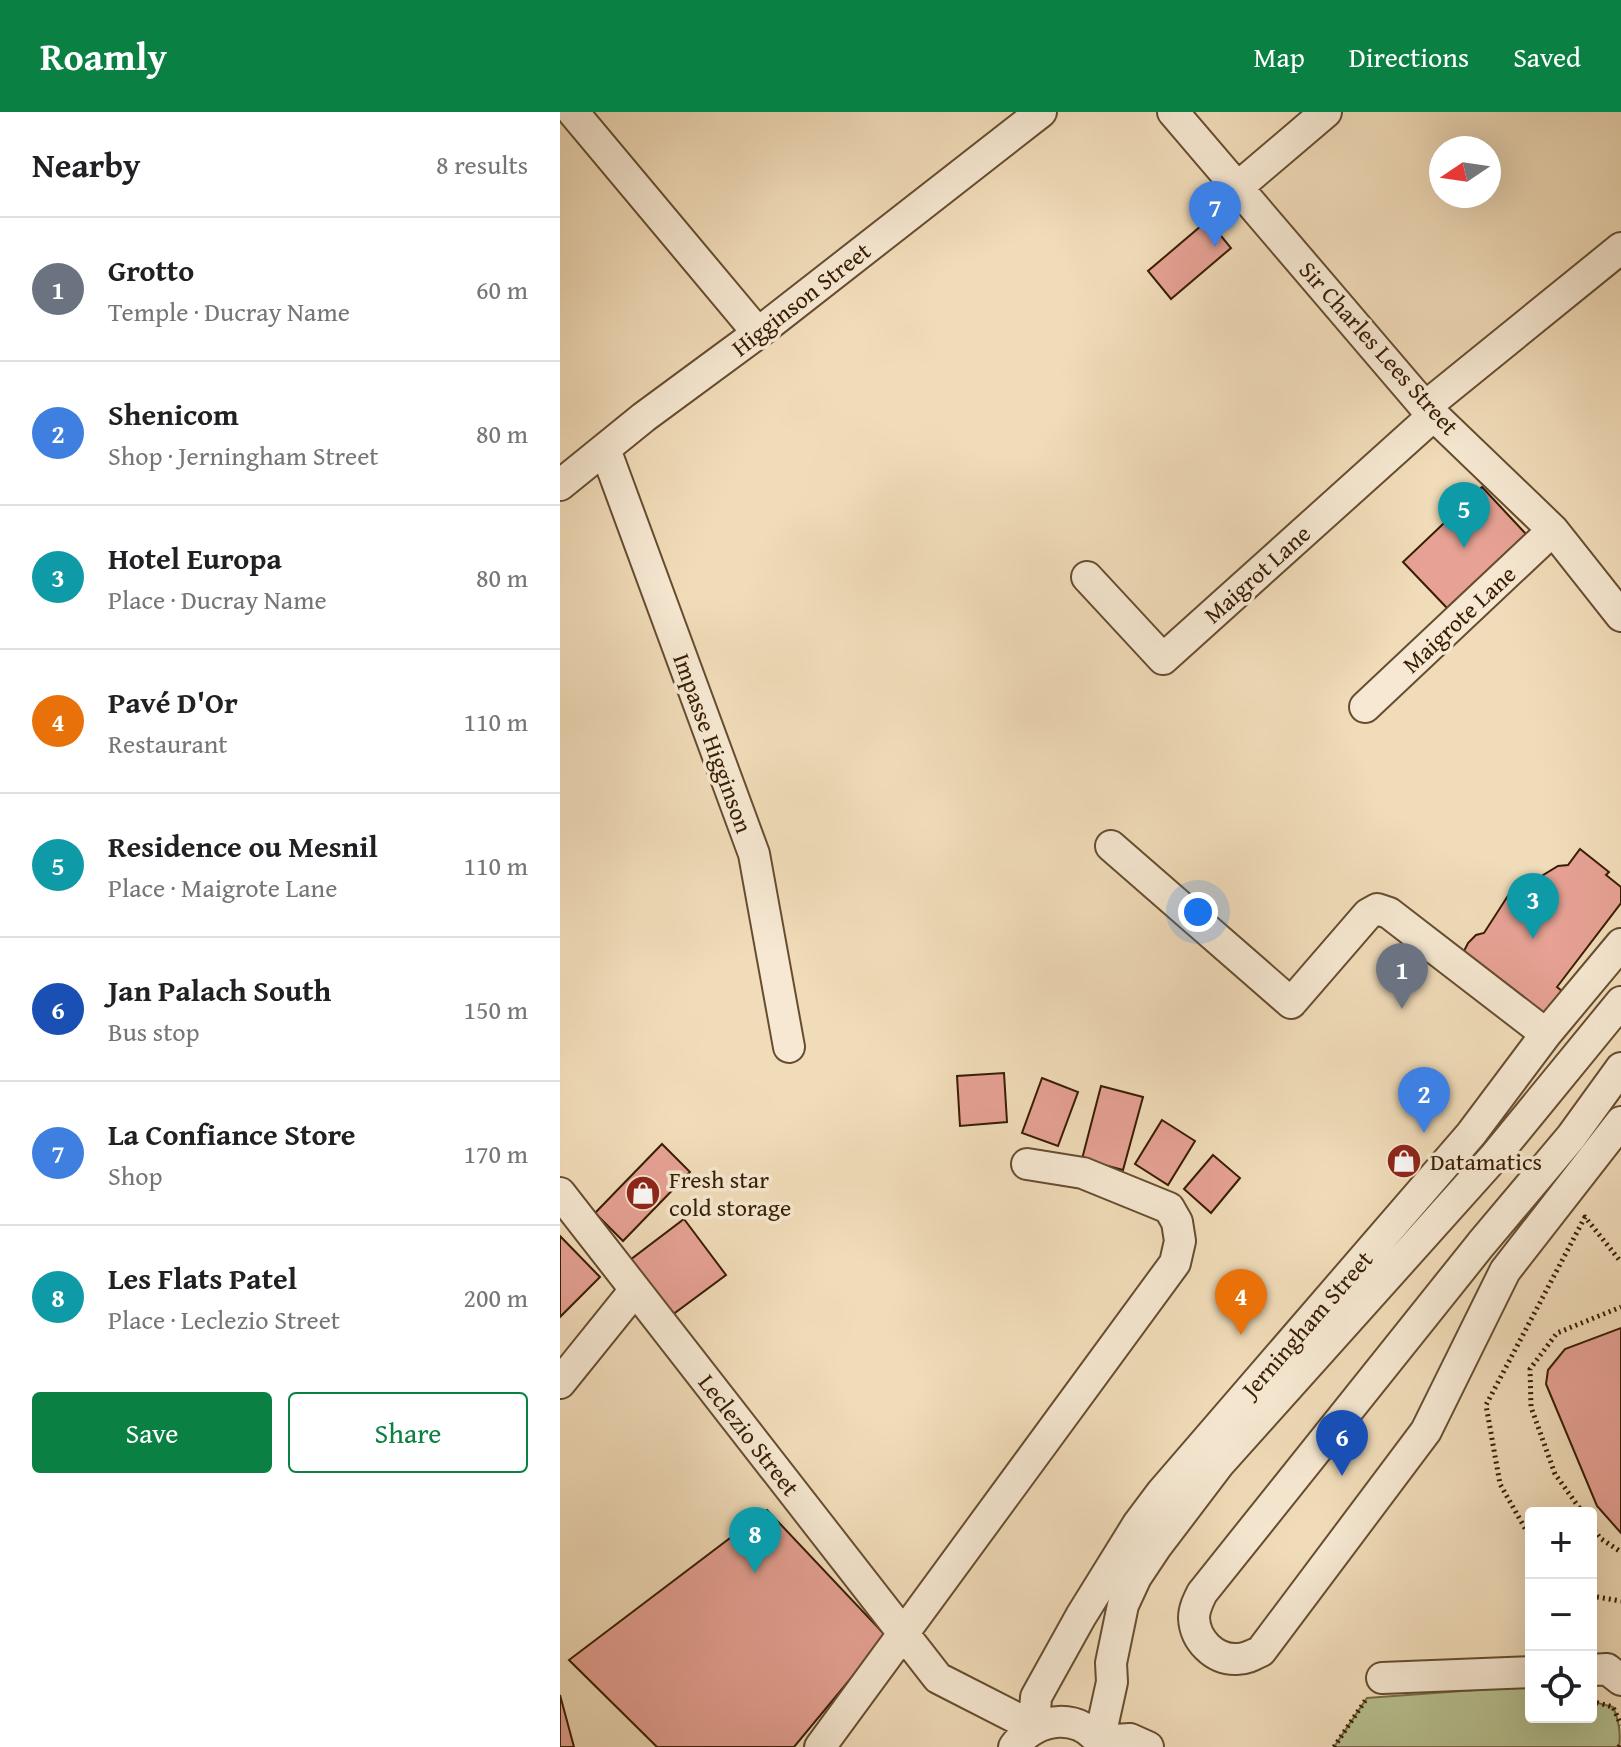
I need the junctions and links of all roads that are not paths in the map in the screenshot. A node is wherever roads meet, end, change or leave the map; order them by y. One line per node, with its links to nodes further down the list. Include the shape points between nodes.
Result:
1 (573, 112): 7 (street)
2 (1041, 112): 7 (street, Higginson Street)
3 (1173, 112): 5 (street, Sir Charles Lees Street)
4 (1326, 112): 5 (street)
5 (1238, 187): 8 (street, Sir Charles Lees Street)
6 (1621, 248): 8 (street)
7 (758, 333): 9 (street, Higginson Street)
8 (1430, 411): 11 (street, Sir Charles Lees Street); 12 (street, Maigrot Lane, via 1163,659)
9 (605, 449): 10 (street, Higginson Street); 19 (street, Impasse Higginson, via 754,854)
10 (560, 485)
11 (1553, 530): 13 (street, Sir Charles Lees Street); 14 (street, Maigrote Lane)
12 (1087, 577)
13 (1621, 616)
14 (1365, 707)
15 (1111, 846): 18 (street, via 1291,1003 1377,909)
16 (1621, 944): 18 (street, Jerningham Street)
17 (1621, 1002): 32 (street, Jerningham Street, via 1495,1156 1219,1464 1156,1547 1123,1605)
18 (1546, 1034): 31 (street, Jerningham Street, via 1471,1134 1138,1524 1036,1697)
19 (789, 1047)
20 (1621, 1068): 21 (street, via 1202,1593 1194,1618 1212,1651 1237,1659 1261,1651 1426,1431 1505,1271)
21 (1621, 1122)
22 (1027, 1164): 26 (street, via 1083,1173 1169,1208 1180,1241 1175,1263)
23 (560, 1193): 24 (street, Leclezio Street)
24 (635, 1290): 25 (street); 26 (street, Leclezio Street)
25 (560, 1383)
26 (903, 1633): 31 (street, Leclezio Street, via 938,1678); 33 (street)
27 (1597, 1670): 30 (street, via 1607,1669)
28 (1525, 1672): 29 (street)
29 (1382, 1678)
30 (1621, 1680)
31 (1024, 1737): 32 (street, via 1051,1722 1069,1722)
32 (1101, 1744): 34 (street, via 1130,1739)
33 (820, 1747)
34 (1148, 1747)

